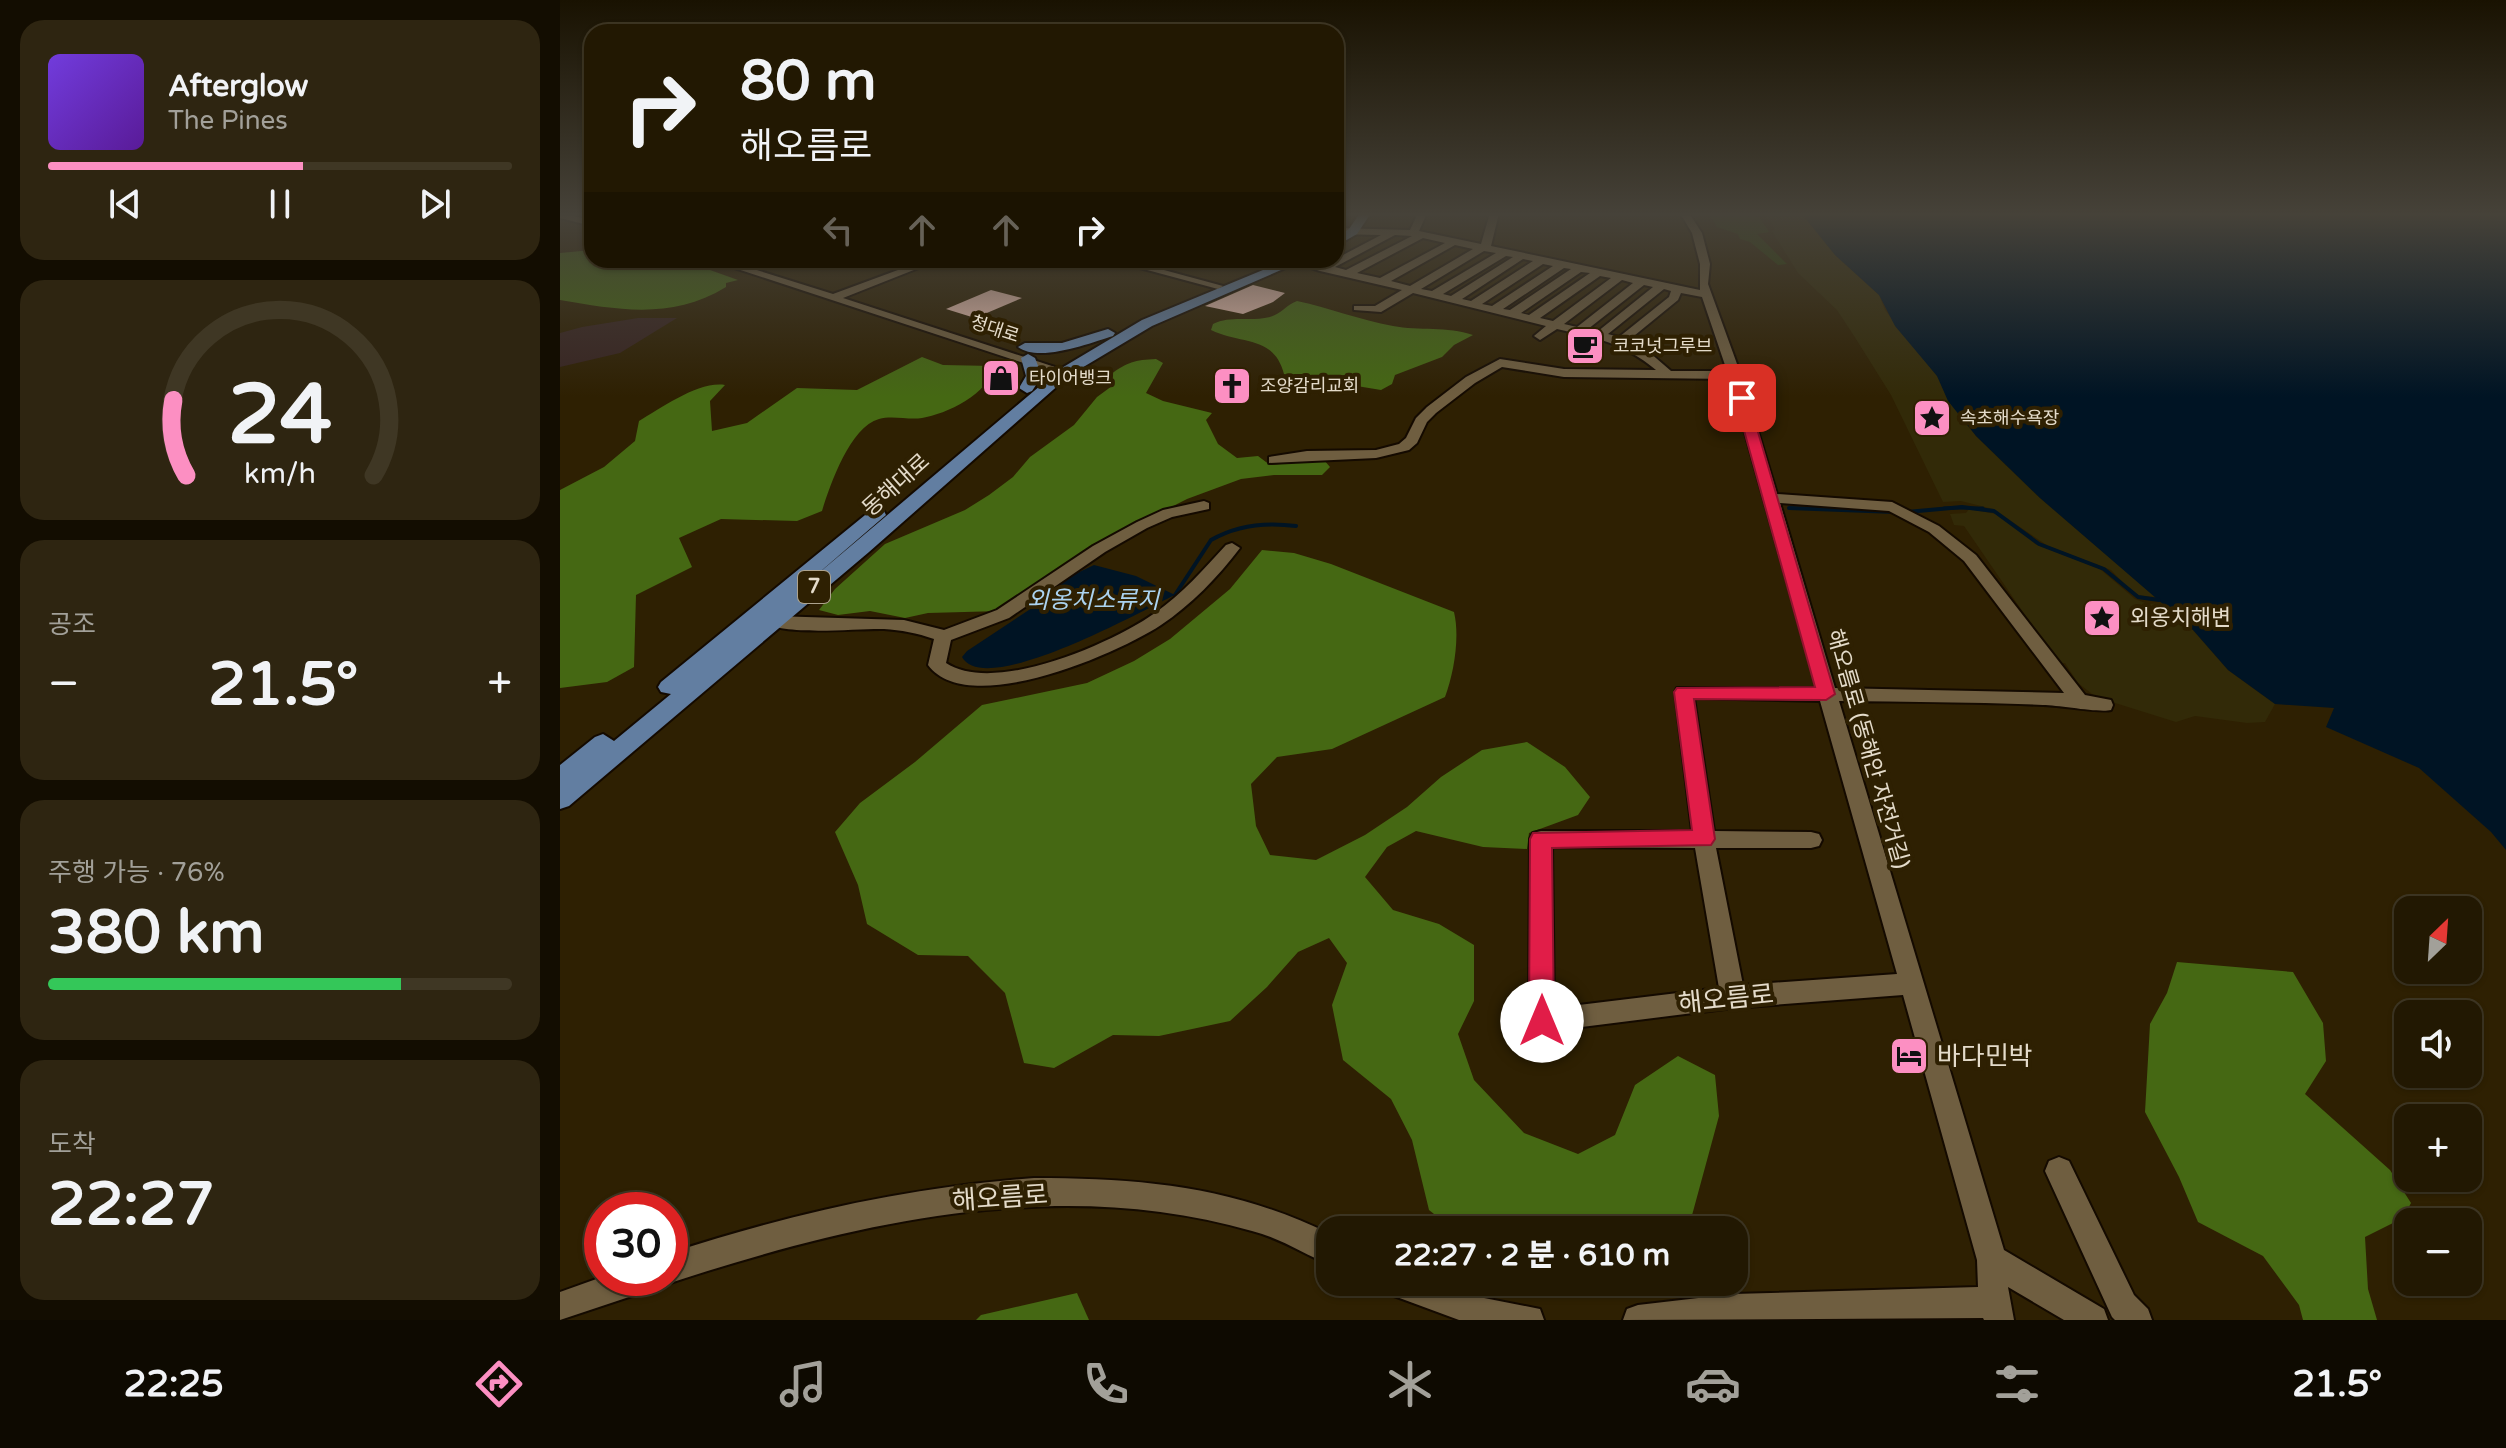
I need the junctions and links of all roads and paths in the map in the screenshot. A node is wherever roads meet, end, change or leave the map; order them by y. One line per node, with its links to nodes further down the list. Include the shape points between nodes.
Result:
1 (762, 275): 30 (street, 청대로)
2 (794, 275): 28 (street, 청대로)
3 (895, 275): 28 (street)
4 (1173, 275): 23 (street)
5 (1247, 275): 23 (main road, 동해대로 / 7)
6 (1262, 275): 45 (main road, 동해대로 / 7, via 1147,323)
7 (1350, 275): 20 (street)
8 (1370, 275): 20 (street)
9 (1394, 275): 21 (street)
10 (1438, 275): 27 (street)
11 (1467, 275): 29 (street)
12 (1492, 275): 31 (street)
13 (1519, 275): 32 (street)
14 (1547, 275): 34 (street)
15 (1570, 275): 35 (street)
16 (1595, 275): 36 (street)
17 (1606, 275): 19 (street)
18 (1705, 275): 26 (street, 해오름로 (동해안 자전거길))
19 (1619, 277): 22 (street); 37 (street)
20 (1364, 278): 21 (street)
21 (1381, 282): 27 (street)
22 (1641, 282): 24 (street); 38 (street)
23 (1218, 286): 40 (main road, 동해대로 / 7)
24 (1660, 286): 25 (street); 26 (street); 41 (street)
25 (1677, 289): 26 (street); 43 (street, via 1674,298)
26 (1705, 289): 47 (street, 해오름로 (동해안 자전거길))
27 (1411, 290): 29 (street); 33 (street, via 1377,310)
28 (849, 292): 30 (street); 39 (street, 청대로)
29 (1433, 295): 31 (street)
30 (835, 297): 39 (street, 청대로)
31 (1454, 299): 32 (street)
32 (1474, 304): 34 (street)
33 (1358, 308)
34 (1495, 309): 35 (street)
35 (1513, 313): 36 (street)
36 (1532, 318): 37 (street)
37 (1557, 324): 38 (street); 42 (street)
38 (1580, 330): 41 (street)
39 (965, 333): 44 (street, 청대로)
40 (1108, 333): 44 (main road); 45 (main road, 동해대로 / 7)
41 (1600, 335): 43 (street)
42 (1540, 336)
43 (1621, 341): 46 (street)
44 (1027, 353): 45 (street, 청대로); 48 (main road, via 1034,376)
45 (1063, 366): 48 (main road, 동해대로 / 7); 53 (main road, 동해대로 / 7)
46 (1668, 374): 47 (street); 49 (street, via 1564,373 1500,363 1422,418 1416,438 1401,448)
47 (1735, 375): 50 (street, 해오름로 (동해안 자전거길))
48 (1027, 388): 58 (main road, 동해대로 / 7)
49 (1274, 460)
50 (1771, 498): 55 (street, 해오름로 (동해안 자전거길)); 56 (street, via 1892,507 1934,529 1970,558)
51 (1204, 506): 54 (street, via 1142,525 1003,614)
52 (1232, 548): 54 (street, via 1201,583 1144,628 1052,665 997,681 957,677 937,665)
53 (773, 621): 54 (street, via 929,629); 59 (main road, 동해대로 / 7)
54 (944, 636)
55 (1826, 694): 56 (street); 60 (street, via 1684,692); 62 (street, 해오름로 (동해안 자전거길))
56 (2079, 700): 57 (street)
57 (2104, 705)
58 (560, 779)
59 (560, 799)
60 (1704, 839): 61 (street); 63 (street); 63 (street, 해오름로, via 1541,839 1542,1021)
61 (1811, 840)
62 (1912, 984): 63 (street, 해오름로); 66 (street, 해오름로 (동해안 자전거길))
63 (1733, 997)
64 (2059, 1171): 75 (street, via 2123,1306)
65 (1316, 1243): 67 (street, 해오름로, via 1230,1210 1142,1195 1013,1195 880,1212 765,1237)
66 (1992, 1260): 71 (street, 해오름로 (동해안 자전거길)); 74 (street)
67 (688, 1262)
68 (591, 1296): 70 (street)
69 (1435, 1296): 72 (street, via 1479,1312)
70 (560, 1307)
71 (1996, 1311): 73 (street, via 1733,1309)
72 (1529, 1320)
73 (1638, 1320)
74 (2093, 1320)
75 (2137, 1320)

